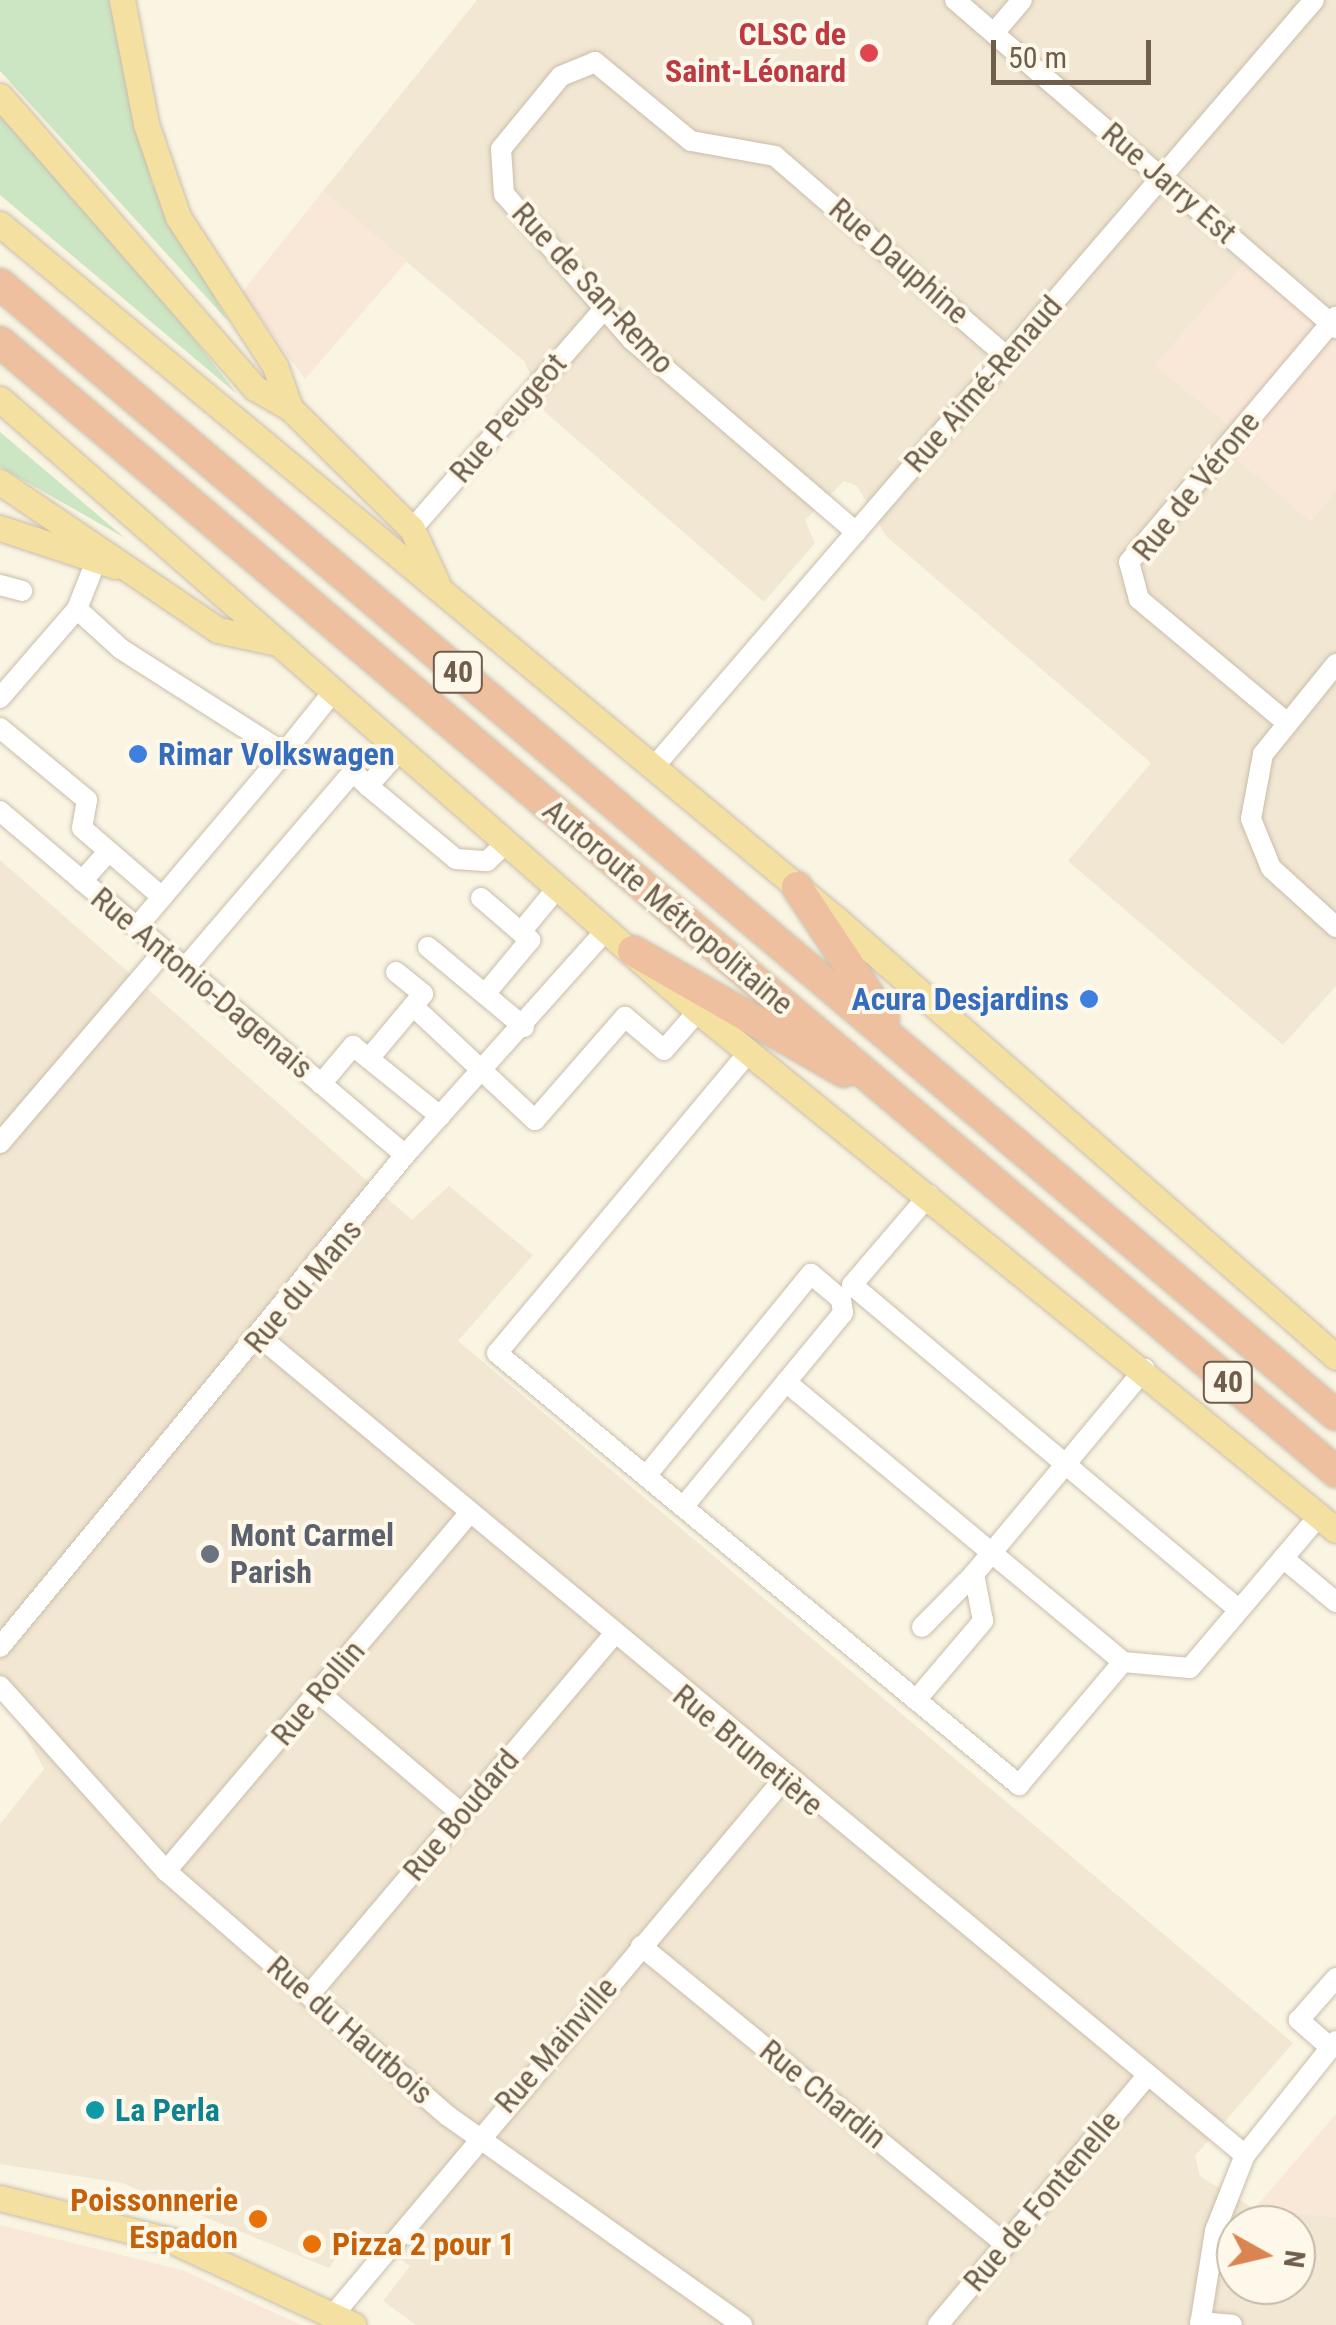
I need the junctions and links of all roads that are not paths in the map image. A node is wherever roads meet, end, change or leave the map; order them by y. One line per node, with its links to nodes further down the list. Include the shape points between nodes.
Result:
1 (122, 0): 16 (main road, via 146,124 178,217 275,366)
2 (955, 0): 5 (street, Rue Jarry Est)
3 (1022, 0): 5 (street)
4 (1314, 0): 8 (street, Rue Aimé-Renaud)
5 (994, 33): 8 (street, Rue Jarry Est)
6 (0, 96): 16 (main road, via 255,388)
7 (790, 166): 11 (street, Rue de San-Remo, via 690,141 596,62 572,66 501,148 497,180); 14 (street, Rue Dauphine)
8 (1160, 177): 12 (street, Rue Jarry Est); 14 (street, Rue Aimé-Renaud)
9 (0, 224): 23 (main road)
10 (0, 284): 59 (highway, Autoroute Métropolitaine / 40)
11 (604, 309): 19 (street, Rue Peugeot); 20 (street, Rue de San-Remo)
12 (1334, 323): 30 (street, Rue de Vérone, via 1129,562 1139,599)
13 (0, 342): 62 (highway, Autoroute Métropolitaine / 40)
14 (1007, 357): 20 (street, Rue Aimé-Renaud)
15 (0, 399): 26 (main road)
16 (290, 408): 19 (main road)
17 (0, 482): 21 (main road)
18 (0, 528): 21 (main road)
19 (412, 529): 23 (main road)
20 (856, 532): 34 (street, Rue Aimé-Renaud)
21 (108, 564): 25 (street); 26 (main road, via 218,630)
22 (0, 584): 24 (street)
23 (439, 589): 34 (main road)
24 (22, 591)
25 (77, 608): 29 (street); 33 (street, via 121,649)
26 (273, 642): 28 (main road)
27 (1336, 664): 30 (street)
28 (332, 693): 32 (main road); 33 (street)
29 (0, 698)
30 (1286, 722): 44 (street, via 1256,774 1251,820 1271,868)
31 (0, 728): 38 (street, via 86,800 82,828)
32 (400, 750): 35 (street); 37 (main road)
33 (284, 753): 42 (street)
34 (653, 768): 41 (main road)
35 (368, 786): 37 (street, via 456,860 487,861); 51 (street, via 352,772)
36 (0, 811): 39 (street, Rue Antonio-Dagenais)
37 (506, 843): 40 (main road)
38 (109, 851): 39 (street); 42 (street)
39 (82, 882): 45 (street, Rue Antonio-Dagenais)
40 (558, 887): 46 (main road); 47 (street)
41 (797, 887): 59 (highway); 69 (main road)
42 (162, 897): 45 (street)
43 (481, 898): 47 (street)
44 (1336, 927)
45 (136, 928): 50 (street, Rue Antonio-Dagenais)
46 (607, 928): 49 (main road); 56 (street, Rue du Mans)
47 (520, 932): 53 (street, via 530,940)
48 (428, 946): 53 (street)
49 (634, 951): 55 (main road); 62 (highway)
50 (163, 952): 51 (street, Rue Antonio-Dagenais); 64 (street)
51 (184, 970): 61 (street, Rue Antonio-Dagenais)
52 (396, 972): 54 (street, via 422,994)
53 (485, 994): 56 (street)
54 (413, 1006): 58 (street); 60 (street)
55 (698, 1012): 57 (main road); 60 (street, via 664,1050 625,1017 535,1120)
56 (524, 1027): 60 (street, Rue du Mans)
57 (748, 1053): 66 (main road); 75 (street, via 497,1353)
58 (371, 1056): 61 (street, via 353,1046); 63 (street)
59 (916, 1060): 72 (highway, Autoroute Métropolitaine / 40)
60 (484, 1075): 63 (street, Rue du Mans)
61 (321, 1084): 65 (street, Rue Antonio-Dagenais)
62 (891, 1096): 74 (highway, Autoroute Métropolitaine / 40)
63 (440, 1116): 65 (street, Rue du Mans)
64 (0, 1143)
65 (405, 1155): 68 (street, Rue du Mans)
66 (929, 1195): 67 (street); 70 (main road)
67 (846, 1292): 71 (street, via 843,1313); 73 (street); 75 (street, via 811,1274)
68 (260, 1337): 77 (street, Rue Brunetière); 86 (street, Rue du Mans)
69 (1336, 1357)
70 (1145, 1369): 73 (street); 78 (main road)
71 (786, 1382): 76 (street); 79 (street)
72 (1336, 1415)
73 (1065, 1464): 79 (street); 83 (street)
74 (1336, 1472)
75 (646, 1476): 76 (street)
76 (683, 1507): 90 (street)
77 (469, 1514): 85 (street, Rue Brunetière); 89 (street, Rue Rollin)
78 (1327, 1523): 80 (street)
79 (992, 1552): 81 (street); 87 (street)
80 (1283, 1558): 82 (street); 83 (street)
81 (974, 1574): 84 (street); 90 (street, via 983,1620)
82 (1336, 1602)
83 (1238, 1610): 87 (street, via 1190,1668)
84 (922, 1626)
85 (613, 1636): 91 (street, Rue Brunetière); 92 (street, Rue Boudard)
86 (0, 1647)
87 (1124, 1662): 90 (street, via 1019,1785)
88 (0, 1686): 93 (street, Rue du Hautbois)
89 (318, 1692): 92 (street); 93 (street, Rue Rollin)
90 (916, 1700)
91 (783, 1780): 94 (street, Rue Mainville); 98 (street, Rue Brunetière)
92 (462, 1814): 96 (street, Rue Boudard)
93 (166, 1871): 96 (street, Rue du Hautbois)
94 (641, 1946): 99 (street, Rue Mainville); 102 (street, Rue Chardin)
95 (1336, 1978): 97 (street, via 1299,2020)
96 (310, 1994): 99 (street, Rue du Hautbois)
97 (1333, 2044): 100 (street)
98 (1146, 2077): 100 (street, Rue Brunetière); 102 (street, Rue de Fontenelle)
99 (476, 2138): 103 (street, Rue Mainville); 105 (street, Rue du Hautbois)
100 (1244, 2155): 104 (street, via 1214,2231)
101 (0, 2198): 103 (main road, via 158,2236)
102 (1004, 2243): 106 (street, Rue de Fontenelle)
103 (343, 2319)
104 (1200, 2324): 107 (street)
105 (742, 2325)
106 (938, 2325)
107 (1232, 2325)

